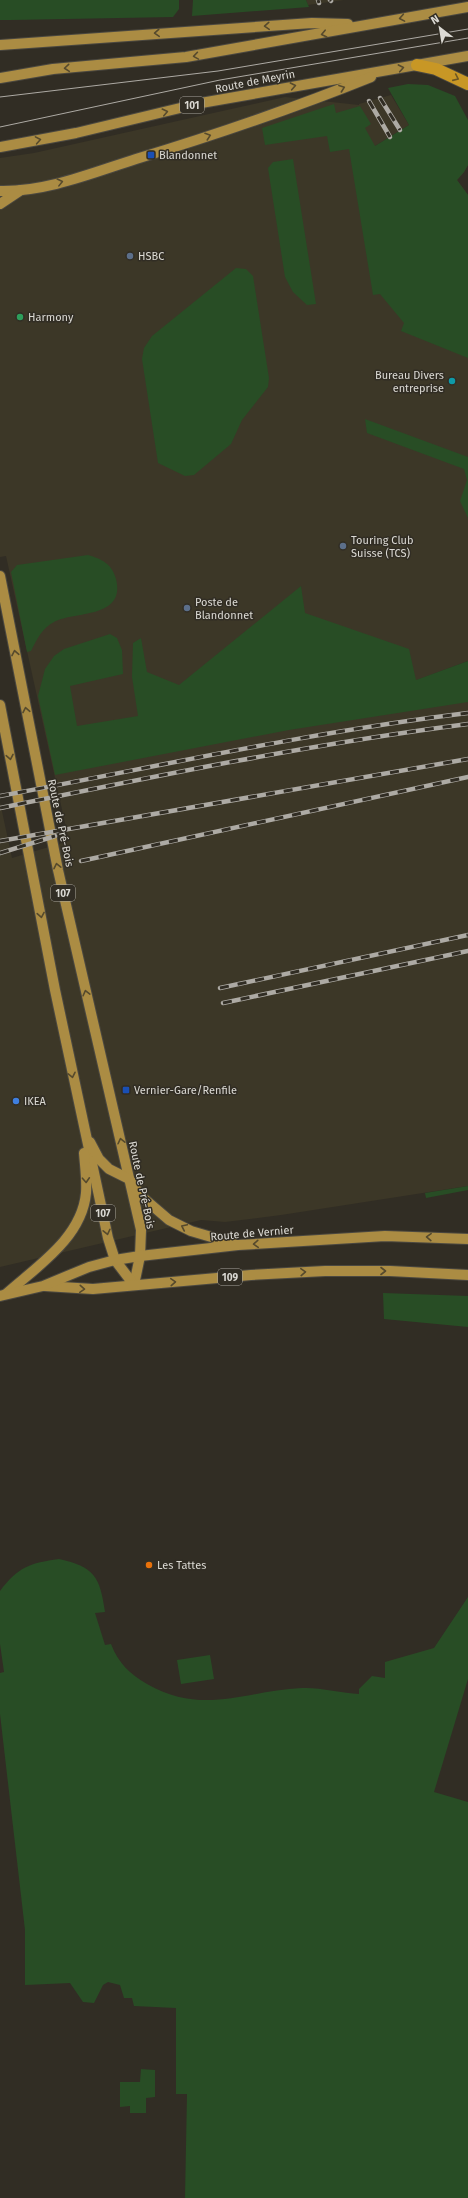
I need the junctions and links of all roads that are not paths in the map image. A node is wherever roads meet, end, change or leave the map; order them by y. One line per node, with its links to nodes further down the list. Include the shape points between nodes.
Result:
1 (468, 7): 2 (main road, one-way to 2)
2 (362, 25): 4 (main road, one-way to 4, via 312,23); 9 (main road, one-way to 9, via 186,57 52,70)
3 (0, 38): 4 (main road)
4 (19, 42): 5 (main road)
5 (0, 45)
6 (468, 56): 7 (main road, Route de Meyrin / 101)
7 (417, 65): 8 (main road, Route de Meyrin / 101, one-way to 7); 10 (highway, one-way to 10, via 436,69)
8 (385, 71): 11 (main road, Route de Meyrin / 101, one-way to 8, via 76,133 201,103); 12 (main road, one-way to 8, via 83,176 195,141)
9 (0, 78)
10 (468, 84)
11 (0, 147)
12 (22, 190): 13 (main road); 14 (main road)
13 (0, 191)
14 (0, 204)
15 (0, 576): 18 (main road, Route de Pré-Bois / 107, one-way to 15, via 58,870)
16 (0, 705): 17 (main road, 107, one-way to 17)
17 (83, 1127): 18 (main road, via 104,1164 118,1175); 22 (main road, 107, one-way to 22); 26 (main road, one-way to 26, via 86,1194 80,1218 55,1250)
18 (129, 1179): 20 (main road, one-way to 18, via 169,1220 141,1196); 21 (main road, Route de Pré-Bois / 107, via 141,1230)
19 (468, 1238): 20 (main road, Route de Vernier / 109, one-way to 20, via 385,1236)
20 (238, 1245): 21 (main road, Route de Vernier / 109)
21 (140, 1256): 22 (main road, Route de Vernier / 109); 24 (main road, Route de Pré-Bois / 107)
22 (115, 1260): 24 (main road, 107); 25 (main road, Route de Vernier / 109)
23 (468, 1275): 24 (main road, Route de Vernier / 109, one-way to 23, via 325,1271)
24 (134, 1285): 25 (main road, Route de Vernier / 109, one-way to 24, via 93,1289)
25 (43, 1286): 26 (main road, Route de Vernier / 109)
26 (2, 1295)

